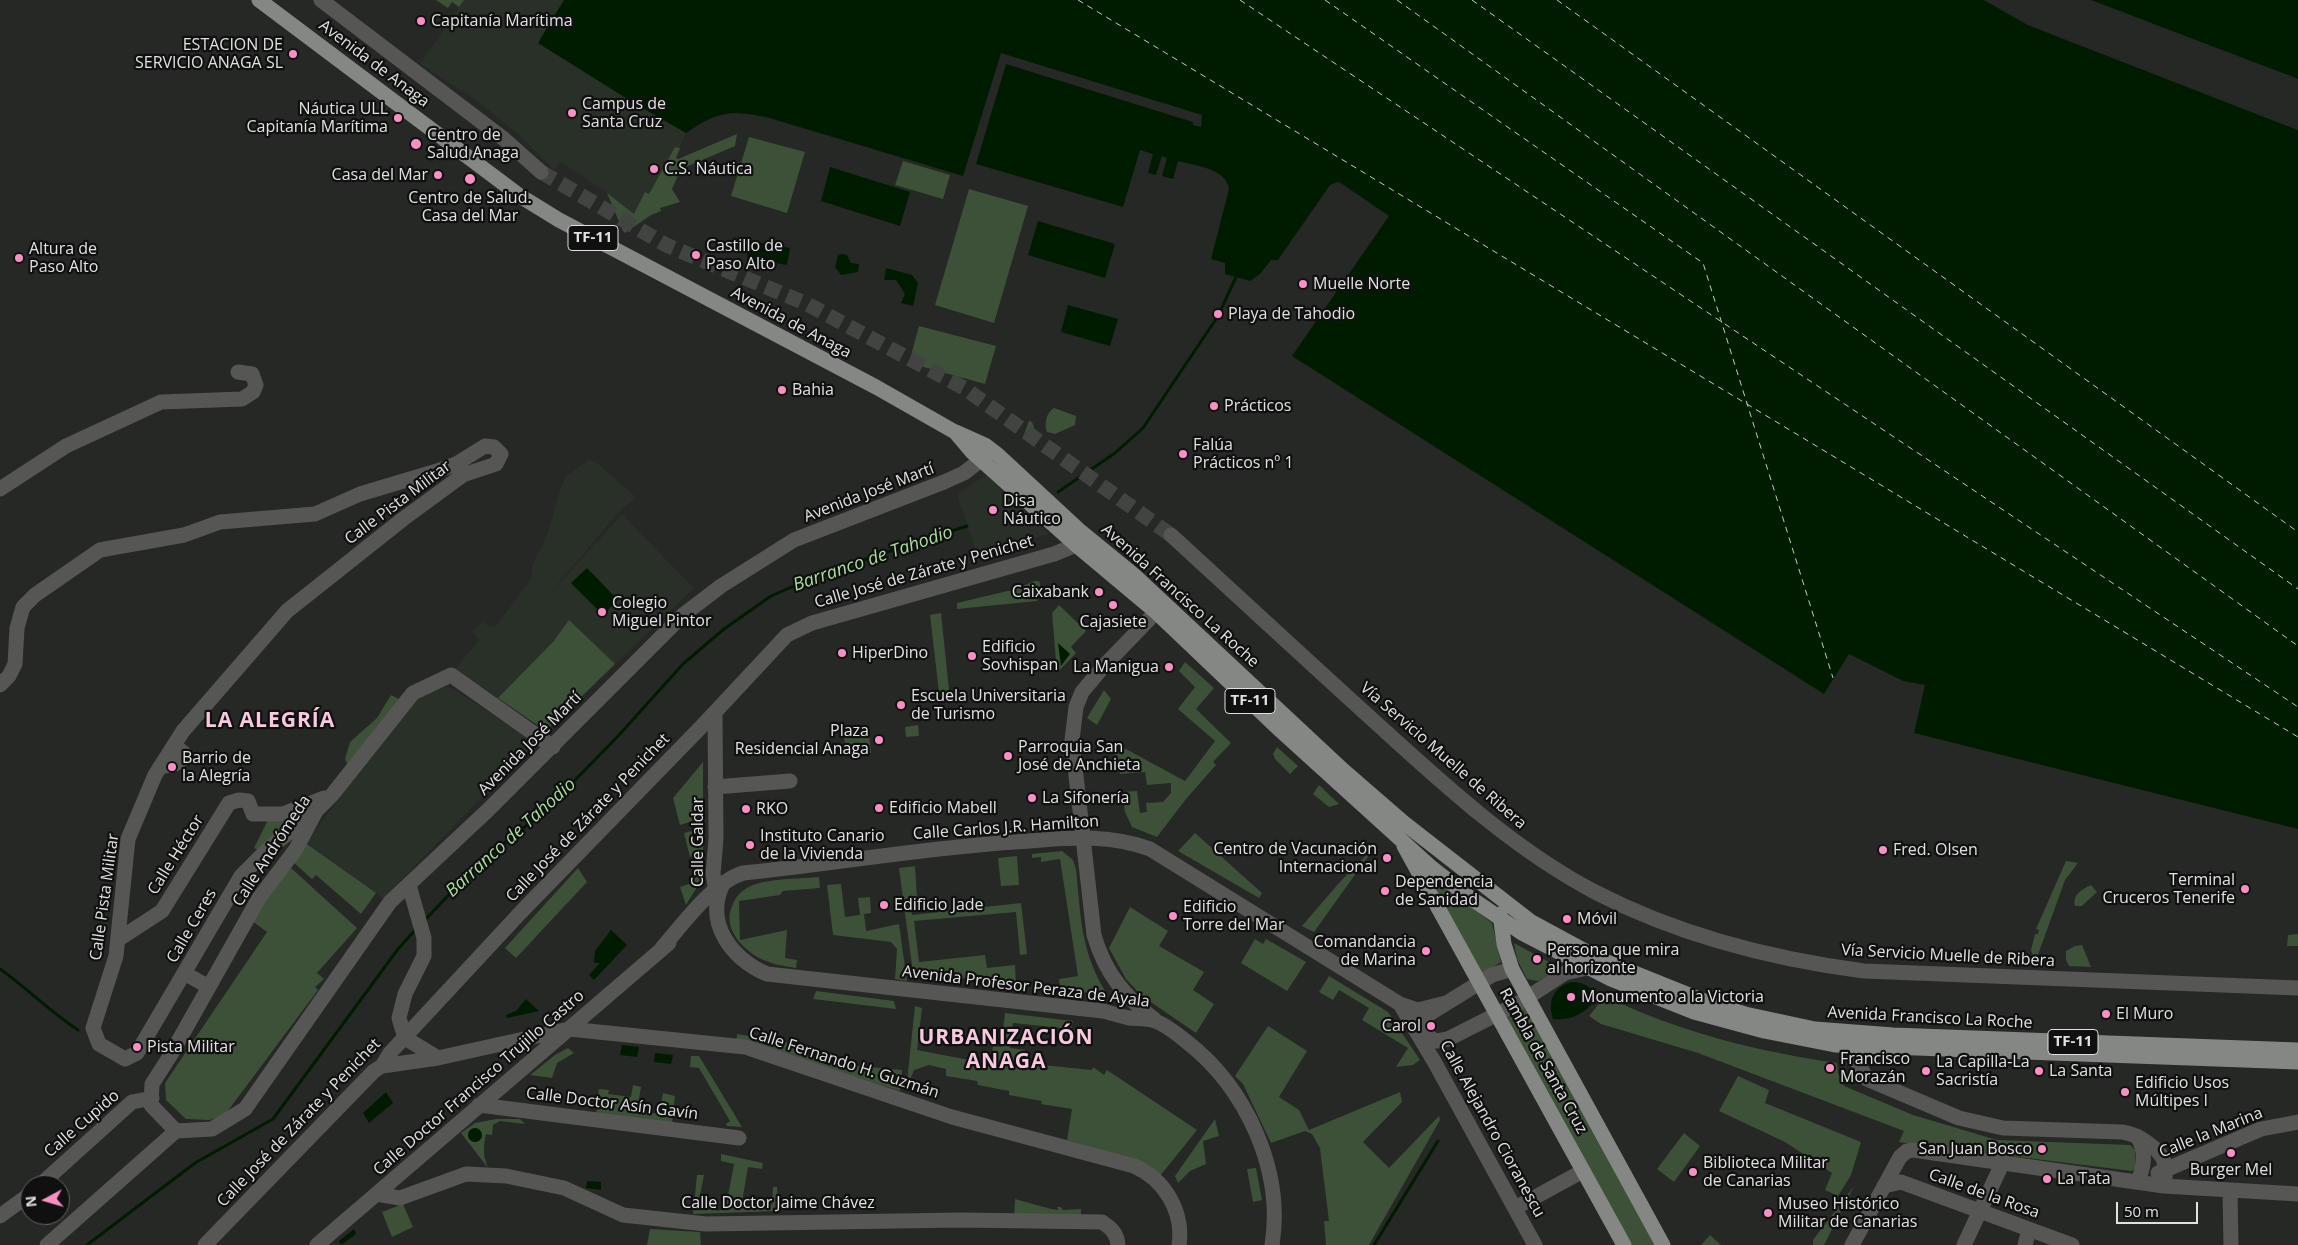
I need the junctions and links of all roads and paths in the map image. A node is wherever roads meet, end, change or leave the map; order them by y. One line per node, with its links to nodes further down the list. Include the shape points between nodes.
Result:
1 (259, 0): 5 (main road, Avenida de Anaga / TF-11, via 520,196 955,432 972,452)
2 (321, 0): 3 (street, via 504,139)
3 (541, 172)
4 (238, 372): 6 (street, via 252,374 256,385 254,392 242,399 161,402 66,446)
5 (984, 452): 8 (main road, Avenida Francisco La Roche / TF-11); 9 (main road, Avenida Francisco La Roche / TF-11, via 1056,518 1079,530); 14 (street, Avenida José Martí, via 944,482 794,540 728,581 683,615)
6 (0, 489)
7 (1171, 535): 39 (street, Vía Servicio Muelle de Ribera, via 1484,817 1564,874 1640,913 1742,948 1864,971)
8 (1076, 545): 9 (main road, Avenida Francisco La Roche / TF-11); 11 (street, Calle José de Zárate y Penichet, via 797,629 787,635)
9 (1158, 605): 12 (main road, Avenida Francisco La Roche / TF-11); 16 (main road, Avenida Francisco La Roche / TF-11); 21 (street, via 1082,692 1076,707 1072,740)
10 (0, 686): 31 (street, Calle Pista Militar, via 15,664 17,628 23,606 100,550 184,535 220,522 315,514 360,494 456,464 485,446 498,449 501,454 496,464 463,475 403,519 287,611 197,714 160,767 128,839)
11 (715, 713): 13 (street, Calle José de Zárate y Penichet); 15 (street, Calle Galdar)
12 (1281, 732): 16 (main road, via 1292,731 1326,762); 22 (main road, Avenida Francisco La Roche / TF-11)
13 (684, 744): 15 (street, via 700,743); 48 (street, Calle José de Zárate y Penichet, via 521,912)
14 (553, 747): 19 (street, Calle Andrómeda, via 451,675 413,693); 26 (street, Avenida José Martí)
15 (715, 749): 18 (street, Calle Galdar)
16 (1344, 771): 29 (main road, Avenida Francisco La Roche / TF-11)
17 (790, 781): 18 (street, Calle Galdar)
18 (715, 787): 23 (street, Calle Galdar)
19 (332, 795): 20 (street, Calle Andrómeda); 31 (street, Calle Héctor, via 283,814 253,814 248,801 229,803 162,911)
20 (316, 811): 35 (street, Calle Ceres, via 268,849 241,876); 38 (street, Calle Andrómeda, via 296,849 259,898)
21 (1083, 837): 24 (street, Calle Carlos J.R. Hamilton, via 969,845); 36 (street, via 1094,935); 42 (street, Calle Carlos J.R. Hamilton, via 1113,838 1150,849)
22 (1399, 837): 25 (main road, Avenida Francisco La Roche / TF-11); 28 (main road, Rambla de Santa Cruz)
23 (716, 839): 24 (street, via 721,860); 27 (street, Calle Galdar)
24 (743, 874): 27 (street, Calle Carlos J.R. Hamilton, via 734,876)
25 (1439, 874): 28 (main road, via 1432,878); 29 (main road, Avenida Francisco La Roche / TF-11)
26 (409, 885): 48 (street, via 424,938 424,956 405,994 399,1018); 60 (street, Avenida José Martí, via 390,902 245,1110 212,1129)
27 (718, 891): 30 (street, Avenida Profesor Peraza de Ayala); 32 (street, Calle Doctor Francisco Trujillo Castro)
28 (1431, 894): 37 (main road, Rambla de Santa Cruz)
29 (1500, 909): 33 (main road, Avenida Francisco La Roche / TF-11, via 1557,953); 34 (main road, Rambla de Santa Cruz); 50 (main road, Avenida Francisco La Roche / TF-11, via 1602,960 1709,1003)
30 (718, 924): 32 (street, Calle Doctor Francisco Trujillo Castro, via 713,918 703,916); 43 (street, Avenida Profesor Peraza de Ayala, via 742,960 767,974)
31 (119, 939): 52 (street, Calle Pista Militar, via 93,1028 99,1044)
32 (662, 948): 46 (street, Calle Doctor Francisco Trujillo Castro)
33 (1588, 968): 40 (street, via 1565,973); 50 (main road, Avenida Francisco La Roche / TF-11, via 1646,994 1721,1020 1792,1038)
34 (1512, 969): 37 (street); 40 (main road, Rambla de Santa Cruz)
35 (184, 973): 38 (street); 52 (street, Calle Ceres, via 137,1054 125,1059)
36 (1111, 977): 43 (street, via 1118,1005); 45 (street, via 1141,1010)
37 (1480, 983): 41 (street); 44 (main road, Rambla de Santa Cruz)
38 (209, 986): 57 (street, Calle Andrómeda, via 152,1084)
39 (2298, 988)
40 (1527, 998): 44 (street); 86 (main road, Rambla de Santa Cruz)
41 (1446, 1003): 42 (street, via 1418,1010); 49 (street, via 1424,1017 1422,1025 1431,1040)
42 (1400, 1004): 47 (street, Calle Carlos J.R. Hamilton)
43 (1103, 1011): 45 (street, Avenida Profesor Peraza de Ayala)
44 (1497, 1014): 49 (street); 65 (main road, Rambla de Santa Cruz)
45 (1155, 1020): 83 (street, Avenida Profesor Peraza de Ayala, via 1200,1052 1224,1078 1253,1125 1271,1183)
46 (569, 1029): 53 (street, Calle Fernando H. Guzmán); 58 (street, Calle Doctor Francisco Trujillo Castro); 82 (street, Calle Fernando H. Guzmán, via 745,1047 952,1117 1134,1166 1147,1172 1167,1192 1176,1210)
47 (1417, 1031): 54 (street, Calle Alejandro Cioranescu)
48 (405, 1038): 53 (street); 56 (street, Calle José de Zárate y Penichet)
49 (1448, 1039): 54 (street, via 1440,1048)
50 (1850, 1040): 51 (main road, Avenida Francisco La Roche / TF-11); 55 (main road, Avenida Francisco La Roche / TF-11); 61 (street, via 1860,1070 1867,1079 1969,1121 2003,1128)
51 (2298, 1050)
52 (110, 1051)
53 (438, 1058): 56 (street, Calle Fernando H. Guzmán)
54 (1436, 1062): 74 (street, Calle Alejandro Cioranescu)
55 (2298, 1062)
56 (382, 1066): 79 (street, Calle José de Zárate y Penichet)
57 (152, 1098): 60 (street, via 151,1104); 66 (street, Calle Cupido, via 132,1102)
58 (480, 1105): 62 (street, Calle Doctor Asín Gavín); 71 (street, Calle Doctor Francisco Trujillo Castro)
59 (2298, 1122): 64 (street, Calle la Marina, via 2261,1129)
60 (176, 1131): 78 (street)
61 (2136, 1135): 64 (street, via 2147,1141 2165,1164); 67 (street, via 2144,1151)
62 (739, 1138)
63 (2003, 1162): 67 (street); 68 (street, via 1906,1151); 75 (street)
64 (2165, 1170): 67 (street, Calle la Marina); 69 (street)
65 (1583, 1171): 74 (street); 85 (main road, Rambla de Santa Cruz)
66 (51, 1175)
67 (2138, 1181): 69 (street)
68 (1884, 1186): 75 (street, Calle de la Rosa, via 1901,1182); 87 (street)
69 (2164, 1186): 70 (street)
70 (2230, 1191): 72 (street); 91 (street)
71 (376, 1194): 80 (street, Calle Doctor Francisco Trujillo Castro); 81 (street, Calle Doctor Jaime Chávez, via 400,1198 466,1174 506,1176 564,1188 623,1215 706,1224 961,1220 1102,1222 1112,1228)
72 (2298, 1194)
73 (20, 1201): 76 (street)
74 (1515, 1208): 84 (street, Calle Alejandro Cioranescu)
75 (1980, 1213): 77 (street, Calle de la Rosa); 88 (street)
76 (0, 1216)
77 (2029, 1230): 89 (street); 90 (street, Calle de la Rosa)
78 (47, 1245)
79 (205, 1245)
80 (317, 1245)
81 (1118, 1245)
82 (1179, 1245)
83 (1272, 1245)
84 (1535, 1245)
85 (1624, 1245)
86 (1663, 1245)
87 (1852, 1245)
88 (1964, 1245)
89 (2025, 1245)
90 (2072, 1245)
91 (2231, 1245)

